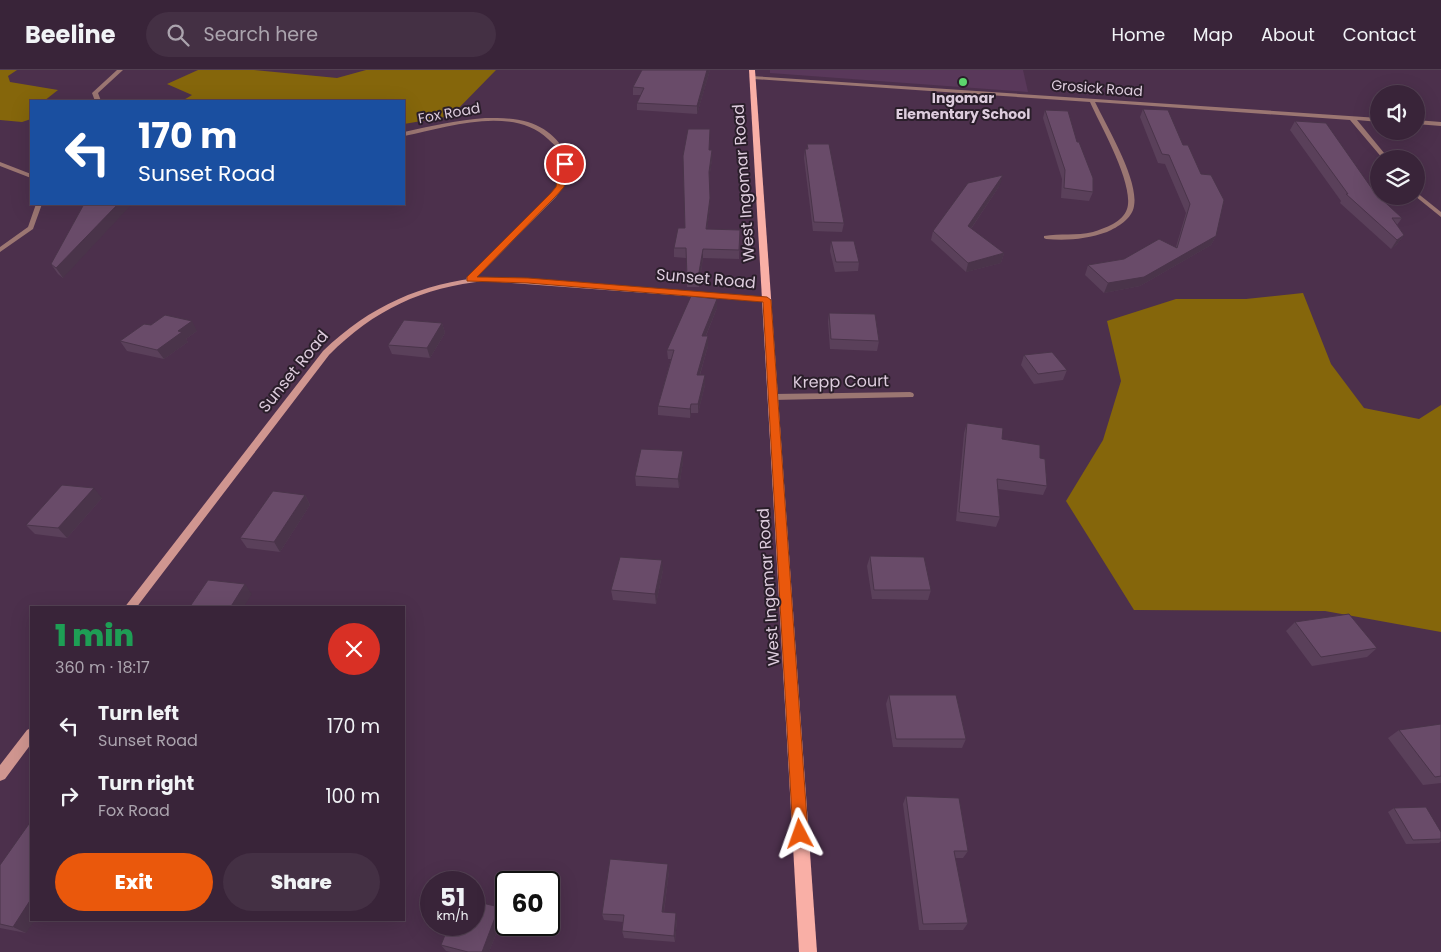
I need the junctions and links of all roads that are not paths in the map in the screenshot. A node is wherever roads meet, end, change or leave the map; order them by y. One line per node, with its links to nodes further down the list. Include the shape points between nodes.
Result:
1 (120, 70): 3 (street, via 95,93)
2 (753, 74): 4 (street, Grosick Road); 19 (main road, West Ingomar Road)
3 (98, 100)
4 (1092, 101): 5 (street, Grosick Road); 16 (street, via 1129,182 1133,197 1131,209 1124,220 1103,231 1078,237)
5 (1352, 118): 6 (street, Grosick Road); 10 (street)
6 (1370, 119)
7 (1425, 123): 8 (street)
8 (1441, 124)
9 (405, 134): 18 (street, Fox Road, via 476,119 508,120 536,129 561,149 565,164 560,187)
10 (1379, 150)
11 (0, 164): 12 (street)
12 (30, 176)
13 (1425, 202): 15 (street)
14 (39, 205): 17 (street, via 31,228)
15 (1441, 215)
16 (1046, 237)
17 (0, 250)
18 (470, 279): 19 (street, Sunset Road, via 537,281); 22 (street, Sunset Road, via 398,302 360,322 342,336)
19 (767, 300): 21 (main road, West Ingomar Road)
20 (910, 395): 21 (street, Krepp Court)
21 (773, 397): 25 (main road, West Ingomar Road)
22 (131, 606)
23 (30, 735): 24 (street)
24 (0, 775)
25 (808, 952)

